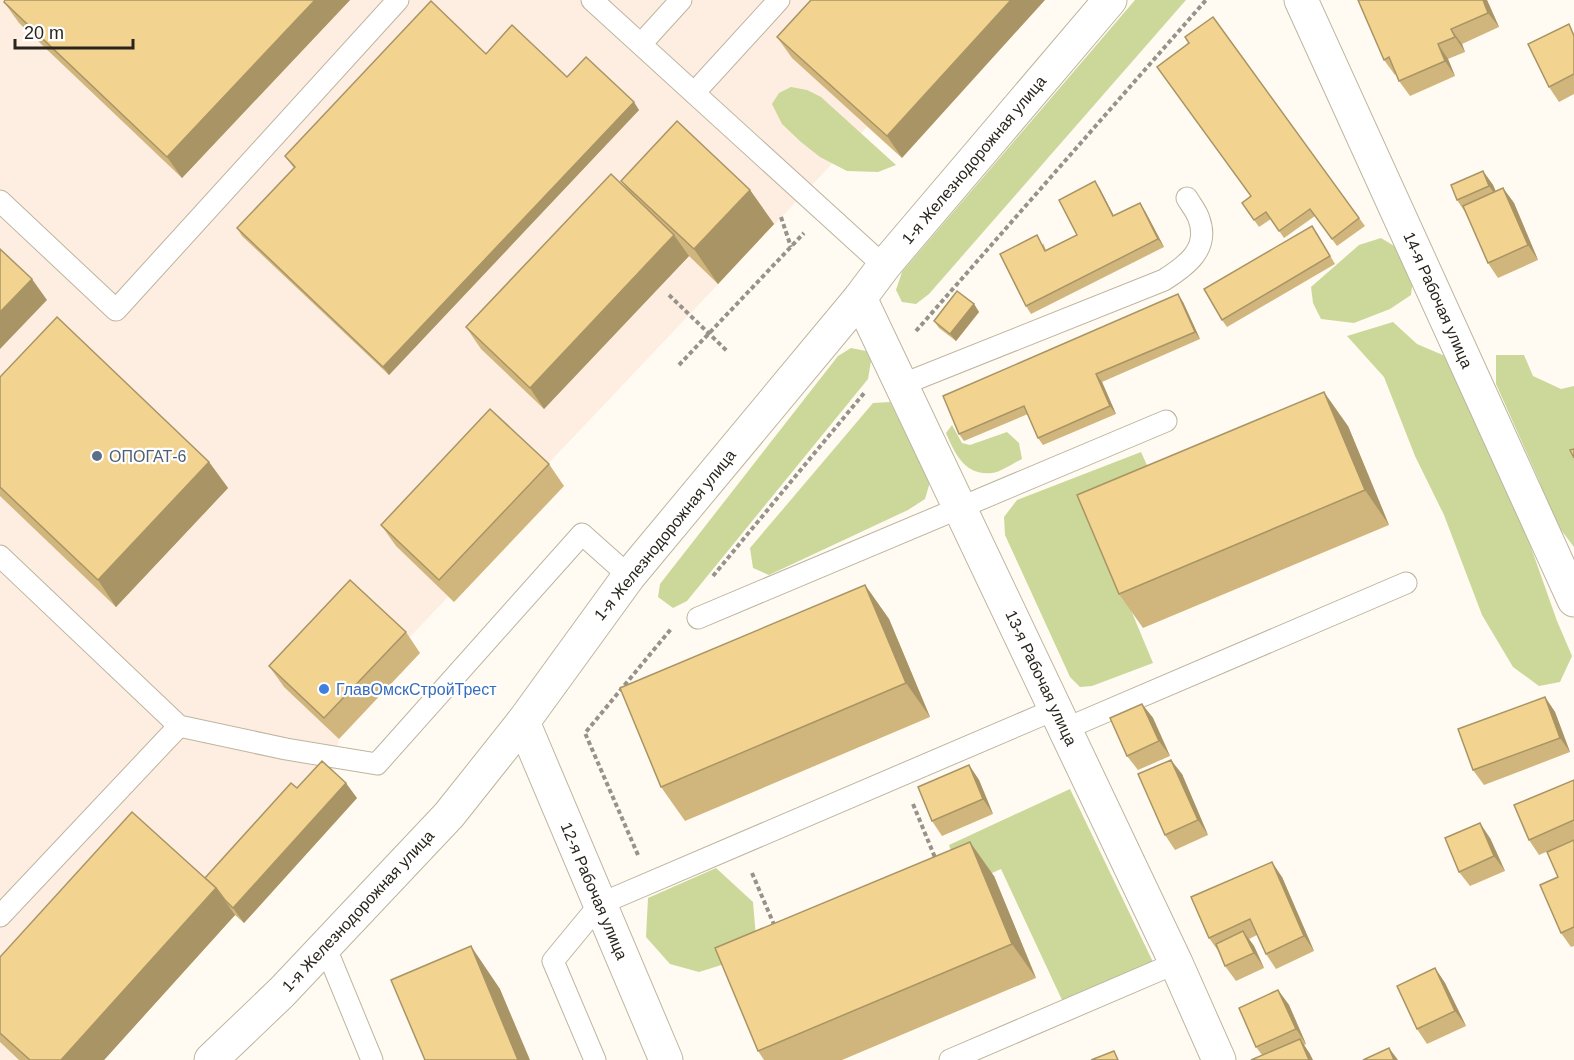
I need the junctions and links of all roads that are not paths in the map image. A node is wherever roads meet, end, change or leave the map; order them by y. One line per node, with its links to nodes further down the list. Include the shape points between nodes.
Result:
1 (398, 0): 10 (lane, via 116,310)
2 (592, 0): 7 (lane)
3 (681, 0): 7 (lane)
4 (779, 0): 8 (lane)
5 (1110, 0): 11 (street, 1-я Железнодорожная улица)
6 (1301, 0): 19 (street, 14-я Рабочая улица)
7 (641, 44): 8 (lane)
8 (694, 93): 11 (lane)
9 (1187, 198): 13 (lane, via 1200,220 1202,242 1187,265 1164,279)
10 (0, 201)
11 (884, 266): 12 (street, 1-я Железнодорожная улица)
12 (860, 298): 13 (street, 13-я Рабочая улица); 17 (street, 1-я Железнодорожная улица)
13 (896, 373): 15 (street, 13-я Рабочая улица)
14 (1167, 421): 15 (lane)
15 (960, 508): 20 (lane); 21 (street, 13-я Рабочая улица)
16 (0, 556): 23 (lane)
17 (629, 576): 22 (street, 1-я Железнодорожная улица); 23 (lane, via 582,534 377,764)
18 (1406, 583): 21 (lane)
19 (1574, 600)
20 (698, 618)
21 (1061, 719): 24 (lane, via 901,775); 27 (street, 13-я Рабочая улица)
22 (523, 722): 24 (street, 12-я Рабочая улица); 26 (street, 1-я Железнодорожная улица, via 449,815)
23 (179, 726): 25 (lane)
24 (600, 904): 30 (lane, via 554,961); 31 (street, 12-я Рабочая улица)
25 (0, 916)
26 (325, 946): 28 (street, 1-я Железнодорожная улица); 29 (lane)
27 (1176, 963): 32 (lane); 33 (street, 13-я Рабочая улица)
28 (211, 1060)
29 (372, 1060)
30 (595, 1060)
31 (666, 1060)
32 (950, 1060)
33 (1219, 1060)

